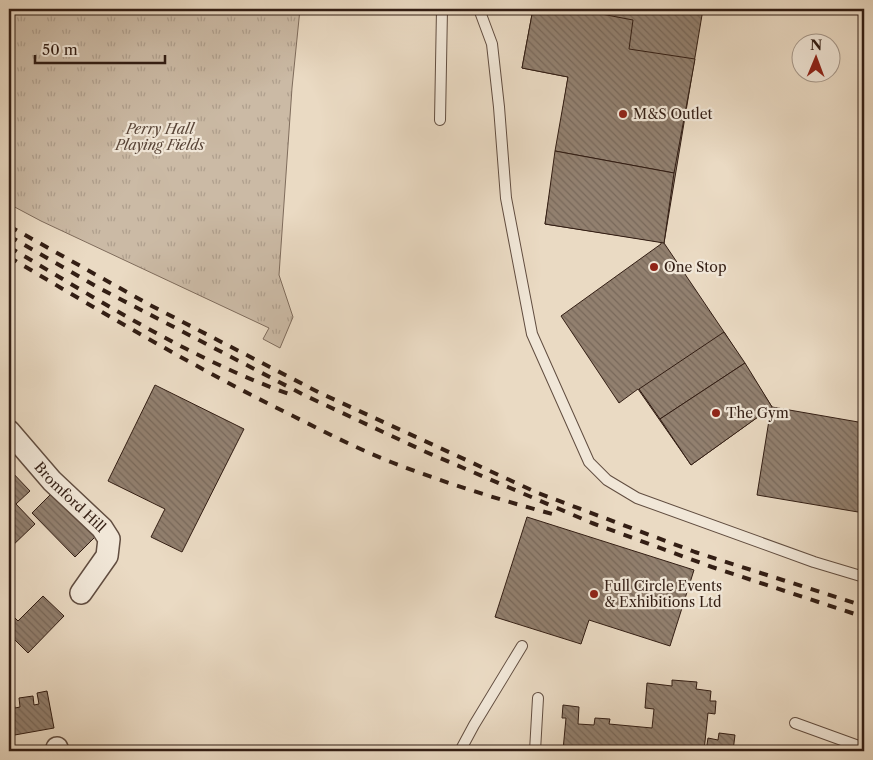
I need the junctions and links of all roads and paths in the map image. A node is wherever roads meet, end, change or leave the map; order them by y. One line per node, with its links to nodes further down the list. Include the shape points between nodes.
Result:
1 (442, 9): 3 (lane)
2 (479, 9): 5 (lane, via 492,44 506,198 532,334 589,462 608,480 637,498)
3 (440, 120)
4 (9, 431): 6 (street, Bromford Hill, via 109,539 107,556)
5 (864, 577)
6 (80, 593)
7 (522, 646): 11 (lane)
8 (538, 698): 12 (lane)
9 (795, 723): 10 (lane)
10 (864, 748)
11 (460, 751)
12 (535, 751)

